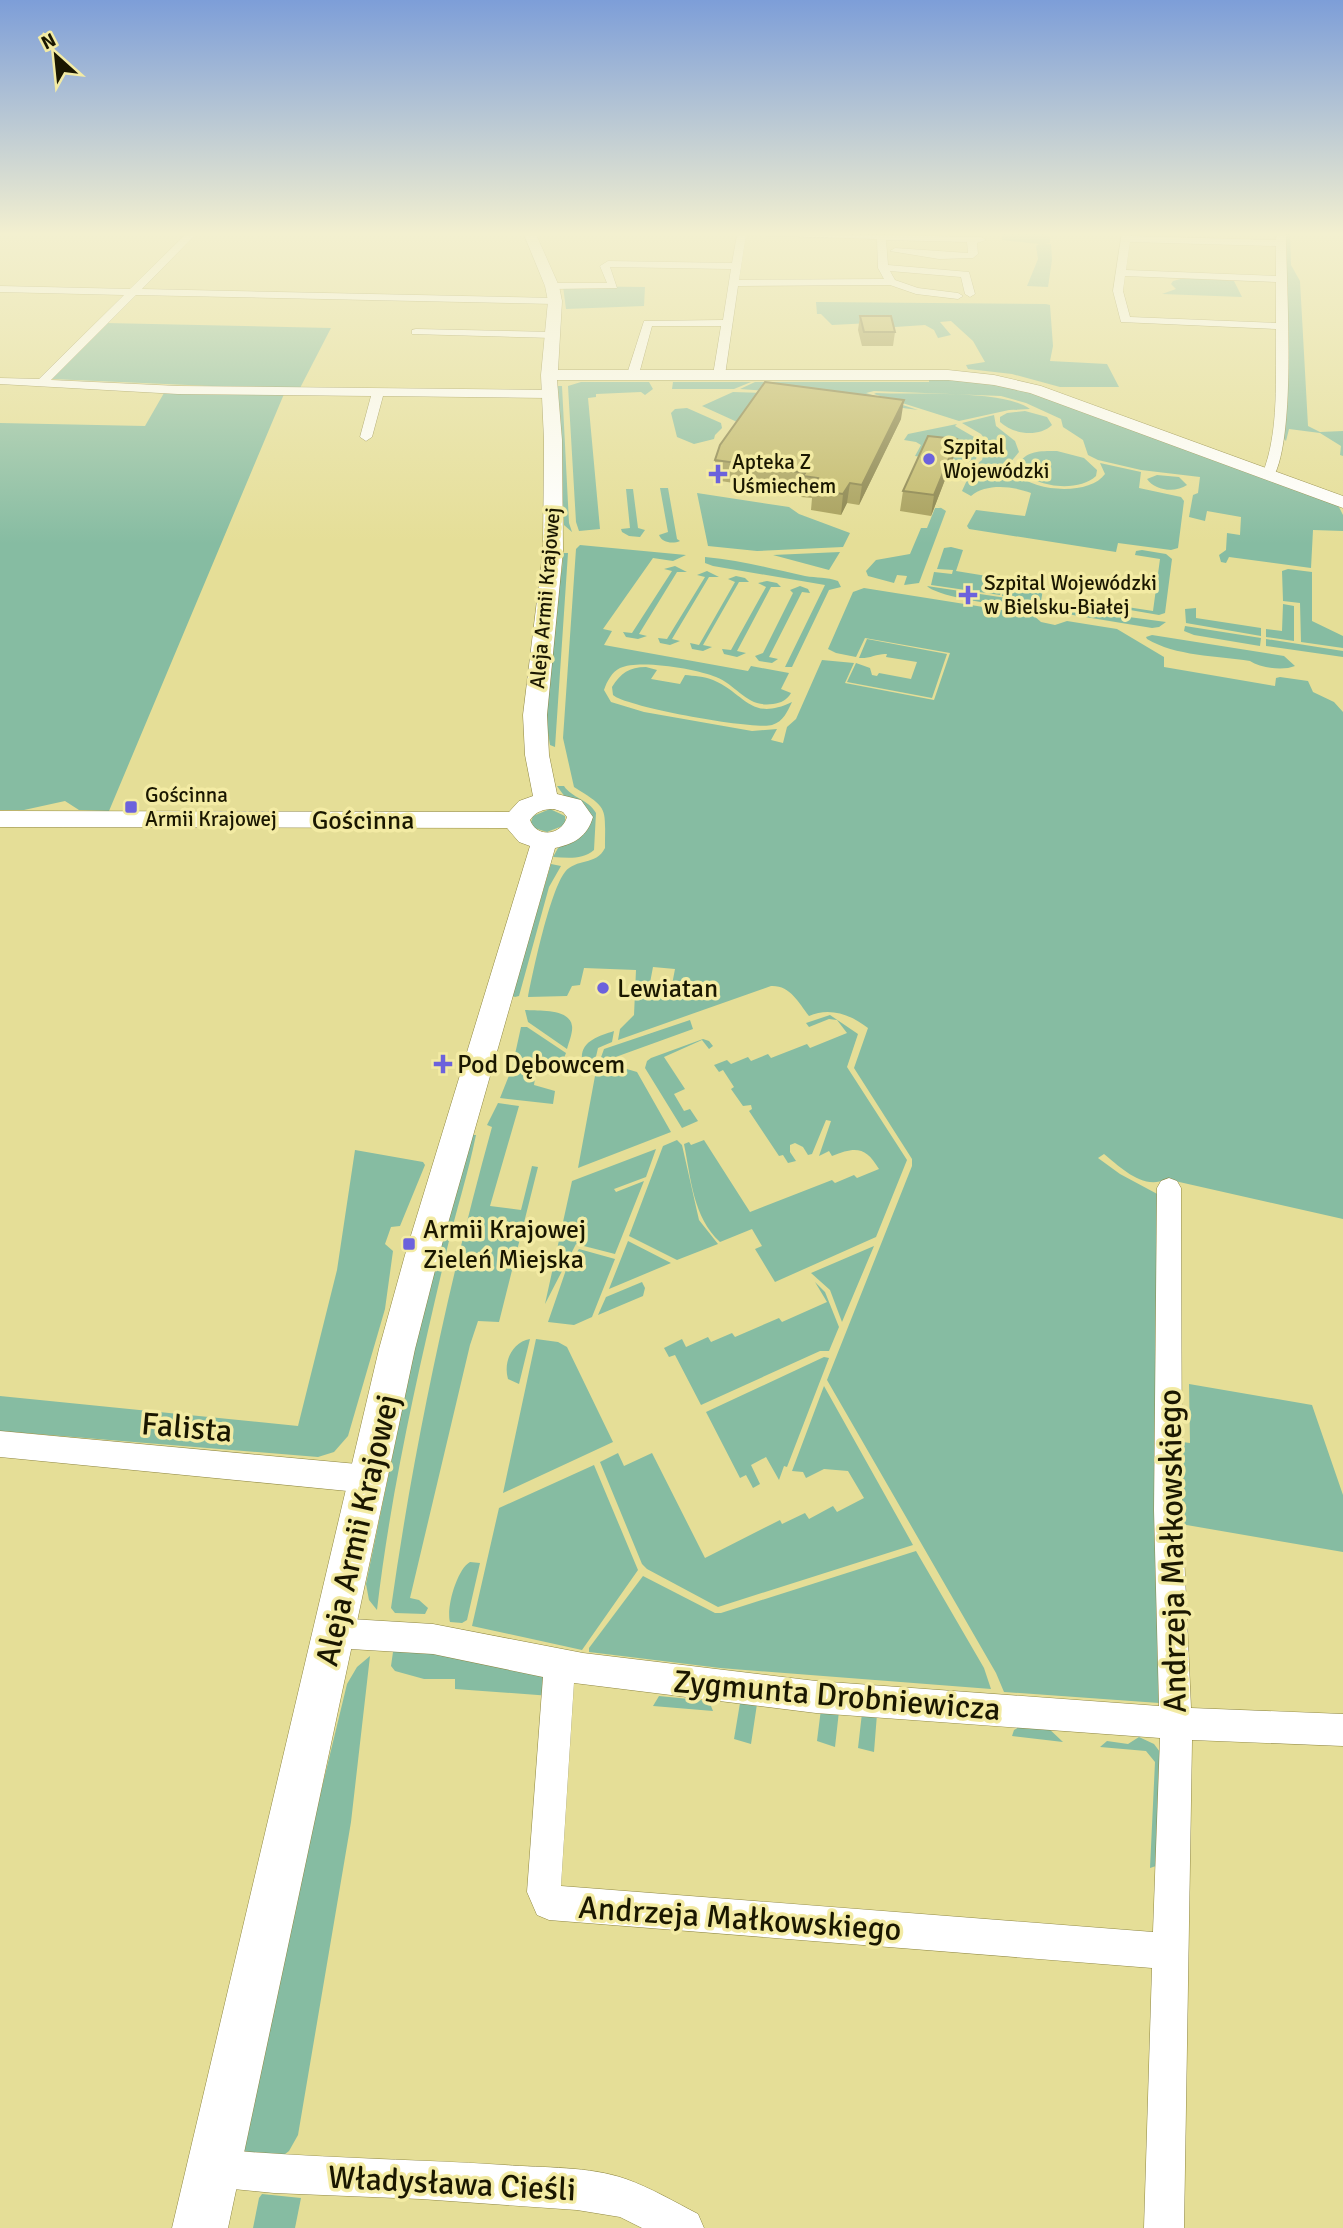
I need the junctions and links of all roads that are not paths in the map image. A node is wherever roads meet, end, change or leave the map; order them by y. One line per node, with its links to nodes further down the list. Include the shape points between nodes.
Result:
1 (553, 335): 8 (street, Aleja Armii Krajowej)
2 (90, 336): 10 (street)
3 (644, 336): 6 (street)
4 (726, 336): 7 (street)
5 (1281, 336): 13 (street, via 1279,428 1273,470)
6 (633, 374): 7 (street); 8 (street)
7 (719, 375): 13 (street, via 948,375 1004,381)
8 (549, 377): 11 (street); 15 (street, Aleja Armii Krajowej, via 554,440 553,551 535,715)
9 (0, 381): 10 (street)
10 (43, 382): 11 (street, via 177,390)
11 (377, 393): 12 (street)
12 (366, 437)
13 (1268, 475): 14 (street)
14 (1343, 502)
15 (546, 801): 17 (street, via 523,810); 17 (street, via 572,806 580,822 563,838)
16 (0, 819): 17 (street, Gościnna)
17 (530, 830): 20 (street, Aleja Armii Krajowej)
18 (1169, 1188): 23 (street, Andrzeja Małkowskiego, via 1168,1510)
19 (0, 1444): 20 (street, Falista)
20 (368, 1479): 21 (street, Aleja Armii Krajowej)
21 (334, 1633): 22 (street, Zygmunta Drobniewicza, via 433,1639); 26 (street, Aleja Armii Krajowej)
22 (560, 1665): 23 (street, Zygmunta Drobniewicza, via 816,1697); 25 (street, Andrzeja Małkowskiego, via 544,1881 549,1903 1117,1945)
23 (1177, 1723): 24 (street, Zygmunta Drobniewicza); 25 (street, Andrzeja Małkowskiego)
24 (1343, 1730)
25 (1170, 1955): 29 (street, Andrzeja Małkowskiego)
26 (213, 2168): 27 (street, Aleja Armii Krajowej); 28 (street, Władysława Cieśli, via 578,2190 624,2198)
27 (200, 2228)
28 (684, 2228)
29 (1164, 2228)

